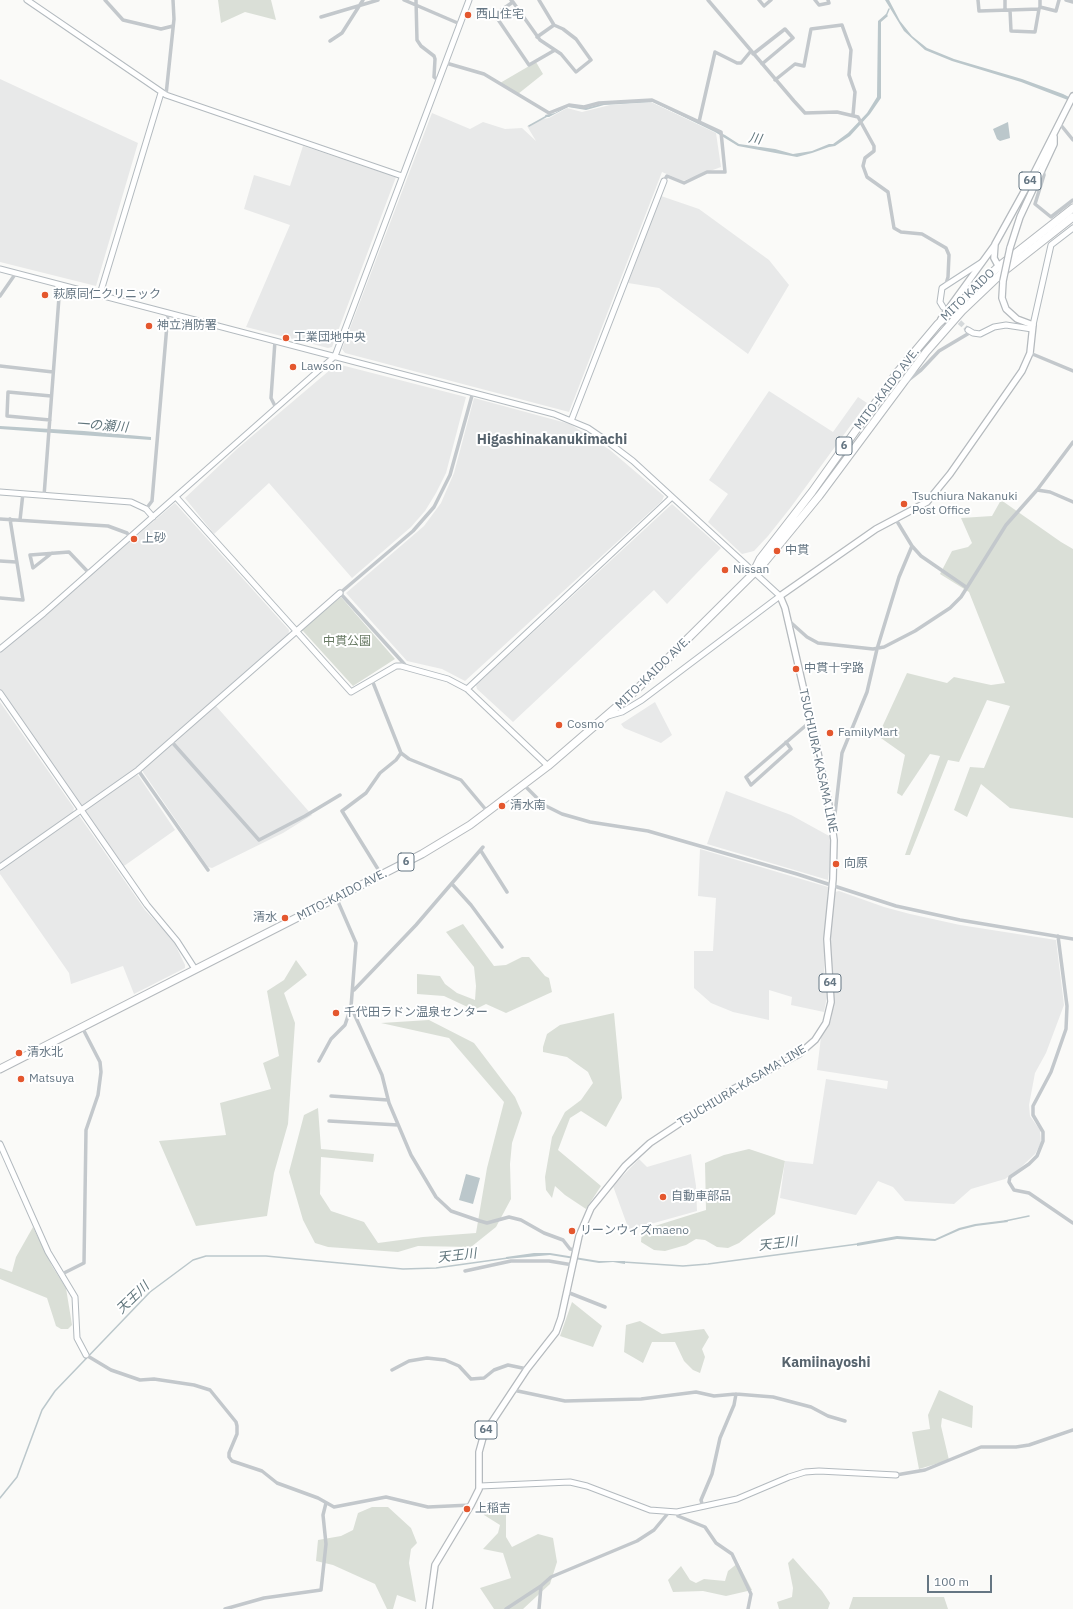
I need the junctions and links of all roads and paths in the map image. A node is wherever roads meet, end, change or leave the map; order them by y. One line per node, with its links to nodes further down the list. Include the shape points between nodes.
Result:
1 (27, 0): 39 (street)
2 (105, 0): 30 (street, via 123,20 161,29)
3 (173, 0): 30 (street)
4 (363, 0): 22 (street)
5 (378, 0): 22 (street)
6 (404, 0): 23 (street)
7 (416, 0): 23 (street)
8 (469, 0): 28 (street)
9 (539, 0): 29 (street)
10 (708, 0): 34 (street)
11 (759, 0): 12 (street, via 764,6)
12 (771, 0)
13 (815, 0): 14 (street, via 819,5 829,3)
14 (828, 0)
15 (978, 0): 25 (street, via 978,11)
16 (1005, 0): 25 (street)
17 (1040, 0): 24 (street)
18 (1059, 0): 24 (street, via 1056,10)
19 (1066, 0): 21 (street)
20 (512, 1): 31 (street); 33 (street, via 497,13 497,18 529,65)
21 (1073, 2)
22 (360, 4): 27 (street); 32 (street, via 342,33)
23 (416, 6): 28 (street); 38 (street, via 417,40 436,59 434,77)
24 (1040, 8): 26 (street); 26 (street, via 1035,32 1011,31)
25 (1005, 10): 26 (street)
26 (1010, 10)
27 (321, 16)
28 (460, 24): 35 (street)
29 (554, 25): 31 (street); 33 (street, via 576,39 591,60 576,72)
30 (173, 26): 39 (street)
31 (537, 36): 33 (street)
32 (330, 41)
33 (555, 50)
34 (752, 53): 36 (street); 36 (street, via 785,29 793,38); 42 (street, via 741,63 737,63 715,52)
35 (446, 63): 38 (street); 42 (street, via 484,74 549,113 569,105 584,108 599,103 652,100)
36 (762, 64): 37 (street)
37 (775, 80): 41 (street, via 805,113 828,111); 41 (street, via 795,64 804,66 811,29 842,25 850,50 849,75 855,92)
38 (438, 81): 47 (street)
39 (164, 94): 47 (street); 60 (street)
40 (1073, 96): 43 (main road, 64)
41 (853, 115): 59 (street, via 858,117 872,141 874,151 865,158 862,166 867,177 888,192 892,225 901,232 922,234 946,248 949,255)
42 (699, 122): 48 (street, via 720,132 725,172 707,172 684,183 667,176)
43 (1060, 124): 44 (main road, 64); 45 (street)
44 (1054, 134): 46 (main road, 64, via 1054,144); 53 (main road, 64)
45 (1073, 140)
46 (1043, 170): 49 (street, via 1044,175 1035,204 1051,217); 65 (main road, 64, bridge, via 1020,217 1003,281 1002,298 1006,308 1017,319)
47 (402, 176): 69 (street)
48 (664, 181): 78 (street)
49 (1073, 200)
50 (1073, 208): 56 (highway, 6)
51 (1073, 217): 56 (highway, 6)
52 (1073, 228): 65 (street, via 1051,245)
53 (995, 244): 54 (main road); 56 (main road, via 994,254)
54 (984, 260): 59 (street); 64 (main road)
55 (0, 269): 57 (street)
56 (1001, 269): 64 (highway, MITO KAIDO / 6); 73 (highway, MITO-KAIDO AVE. / 6, via 945,329)
57 (16, 273): 58 (street); 61 (street)
58 (60, 284): 60 (street); 72 (street)
59 (946, 284): 62 (street, via 940,295)
60 (100, 294): 63 (street)
61 (0, 296)
62 (943, 307)
63 (168, 313): 67 (street); 87 (street, via 152,501)
64 (938, 324): 98 (highway, MITO-KAIDO AVE. / 6, via 896,374 812,492 760,559)
65 (1033, 327): 66 (street, via 999,325 980,334); 68 (main road)
66 (969, 331): 73 (street, via 939,351 921,370)
67 (275, 341): 69 (street); 76 (street, via 271,398)
68 (1030, 353): 71 (street); 89 (main road, via 1012,386 933,496 919,507)
69 (335, 356): 74 (street); 76 (street)
70 (0, 366): 72 (street)
71 (1073, 371)
72 (53, 372): 75 (street)
73 (902, 384): 98 (highway, MITO-KAIDO AVE. / 6, via 819,496)
74 (473, 392): 78 (street); 101 (street, via 450,475 434,507 413,531)
75 (52, 396): 77 (street); 77 (street, via 8,392 7,416)
76 (276, 408): 84 (street)
77 (50, 420): 83 (street)
78 (571, 421): 85 (street, via 588,428 617,448)
79 (1073, 442): 80 (street)
80 (1038, 490): 86 (street); 100 (street, via 1006,525)
81 (0, 492): 82 (street)
82 (23, 494): 83 (street); 92 (street)
83 (44, 496): 87 (street, via 131,502)
84 (176, 496): 88 (street); 105 (street)
85 (672, 497): 98 (street); 110 (street)
86 (1073, 502)
87 (146, 509): 88 (street)
88 (153, 517): 93 (street)
89 (894, 518): 94 (street); 102 (main road)
90 (0, 519): 91 (street)
91 (10, 519): 92 (street); 97 (street)
92 (20, 520): 93 (street, via 108,526 127,533)
93 (130, 537): 99 (street)
94 (912, 546): 100 (street, via 921,556); 107 (street, via 899,577)
95 (52, 553): 95 (street, via 30,555 33,568 42,561); 99 (street, via 69,552)
96 (0, 561): 97 (street)
97 (16, 562): 103 (street, via 23,600)
98 (754, 572): 102 (street); 112 (highway, MITO-KAIDO AVE. / 6)
99 (89, 574): 106 (street)
100 (966, 587): 107 (street, via 961,597 950,608 915,631)
101 (340, 593): 105 (street); 108 (street)
102 (780, 596): 104 (main road, TSUCHIURA-KASAMA LINE / 64); 112 (street, via 642,700 622,712)
103 (0, 598)
104 (788, 620): 107 (street, via 807,637 818,642); 113 (main road, TSUCHIURA-KASAMA LINE / 64)
105 (296, 632): 109 (street, via 351,692); 114 (street)
106 (0, 649)
107 (878, 649): 123 (street, via 867,692 842,753)
108 (408, 667): 109 (street, via 396,666); 110 (street, via 448,679)
109 (372, 680): 116 (street)
110 (467, 689): 117 (street)
111 (0, 693): 121 (street)
112 (608, 716): 117 (highway, MITO-KAIDO AVE. / 6)
113 (811, 721): 115 (street); 123 (main road, TSUCHIURA-KASAMA LINE / 64)
114 (171, 741): 118 (street); 120 (street, via 259,840)
115 (786, 742): 115 (street, via 746,777 751,785 792,749)
116 (401, 753): 122 (street, via 409,759 461,780); 126 (street, via 380,773 366,793 342,811)
117 (548, 766): 119 (highway, MITO-KAIDO AVE. / 6)
118 (138, 770): 121 (street); 125 (street)
119 (524, 785): 122 (highway, MITO-KAIDO AVE. / 6); 128 (street, via 544,805 562,814 590,822 648,830)
120 (340, 795)
121 (80, 810): 124 (street); 134 (street)
122 (488, 812): 126 (highway, MITO-KAIDO AVE. / 6, via 443,842)
123 (833, 824): 128 (main road, TSUCHIURA-KASAMA LINE / 64, via 835,853)
124 (0, 866)
125 (208, 870)
126 (382, 874): 130 (highway, MITO-KAIDO AVE. / 6)
127 (452, 884): 129 (street, via 482,849); 133 (street); 135 (street)
128 (832, 886): 131 (street, via 922,912); 146 (main road, TSUCHIURA-KASAMA LINE / 64, via 827,938 830,1002 823,1030 795,1057 718,1098 637,1153 591,1208 583,1224)
129 (507, 892)
130 (336, 897): 134 (highway, MITO-KAIDO AVE. / 6); 135 (street, via 356,943)
131 (1058, 936): 132 (street); 145 (street, via 1067,1006 1066,1029 1050,1072 1033,1106 1033,1115 1043,1132 1043,1141 1037,1156 1010,1177 1009,1182 1014,1190 1029,1193)
132 (1073, 939)
133 (502, 947)
134 (195, 969): 137 (highway, MITO-KAIDO AVE. / 6)
135 (354, 990): 136 (street)
136 (351, 1007): 138 (street, via 345,1025 330,1039); 141 (street, via 382,1075)
137 (82, 1027): 139 (highway, MITO-KAIDO AVE. / 6); 149 (street, via 100,1062 101,1072 98,1095 86,1130 84,1263)
138 (319, 1061)
139 (0, 1069)
140 (331, 1096): 141 (street)
141 (388, 1100): 143 (street)
142 (329, 1121): 143 (street)
143 (398, 1125): 146 (street, via 429,1188 451,1211 487,1223 504,1218 521,1220 563,1240)
144 (0, 1144): 149 (street, via 48,1252)
145 (1073, 1223)
146 (576, 1252): 147 (main road, TSUCHIURA-KASAMA LINE / 64)
147 (574, 1263): 148 (street, via 511,1260); 150 (main road, TSUCHIURA-KASAMA LINE / 64)
148 (465, 1271)
149 (62, 1274): 152 (street, via 75,1297 77,1338)
150 (567, 1292): 151 (street); 153 (main road, TSUCHIURA-KASAMA LINE / 64, via 556,1332)
151 (605, 1307)
152 (88, 1357): 161 (street, via 111,1370 140,1380 154,1379 210,1390 236,1422 237,1434 229,1453 232,1461 262,1471 277,1482)
153 (527, 1369): 154 (street, via 508,1365 494,1370 484,1378 471,1379 459,1366 445,1360 427,1358 409,1361); 155 (main road, TSUCHIURA-KASAMA LINE / 64)
154 (392, 1370)
155 (513, 1390): 156 (street, via 564,1401 641,1399 696,1392 714,1396); 160 (main road, TSUCHIURA-KASAMA LINE / 64, via 484,1434 479,1452)
156 (736, 1394): 157 (street, via 773,1397 811,1407); 163 (street, via 720,1438 712,1474 701,1500)
157 (844, 1421)
158 (1073, 1430): 159 (street, via 1029,1445 981,1447 938,1466)
159 (896, 1475): 163 (street, via 820,1470 805,1472 737,1499)
160 (480, 1486): 162 (main road, TSUCHIURA-KASAMA LINE / 64); 164 (street, via 570,1482 641,1507)
161 (326, 1503): 162 (street, via 340,1507 386,1497 428,1507); 167 (street, via 323,1516 326,1544 321,1590 264,1598)
162 (471, 1505): 168 (main road, TSUCHIURA-KASAMA LINE / 64, via 435,1566)
163 (703, 1507): 165 (street)
164 (669, 1512): 165 (street); 166 (street, via 654,1530 637,1540 551,1577)
165 (677, 1512): 171 (street, via 678,1516 705,1527 716,1543 732,1554 751,1594)
166 (541, 1586): 169 (street); 170 (street)
167 (225, 1609)
168 (428, 1609)
169 (506, 1609)
170 (539, 1609)
171 (748, 1609)

